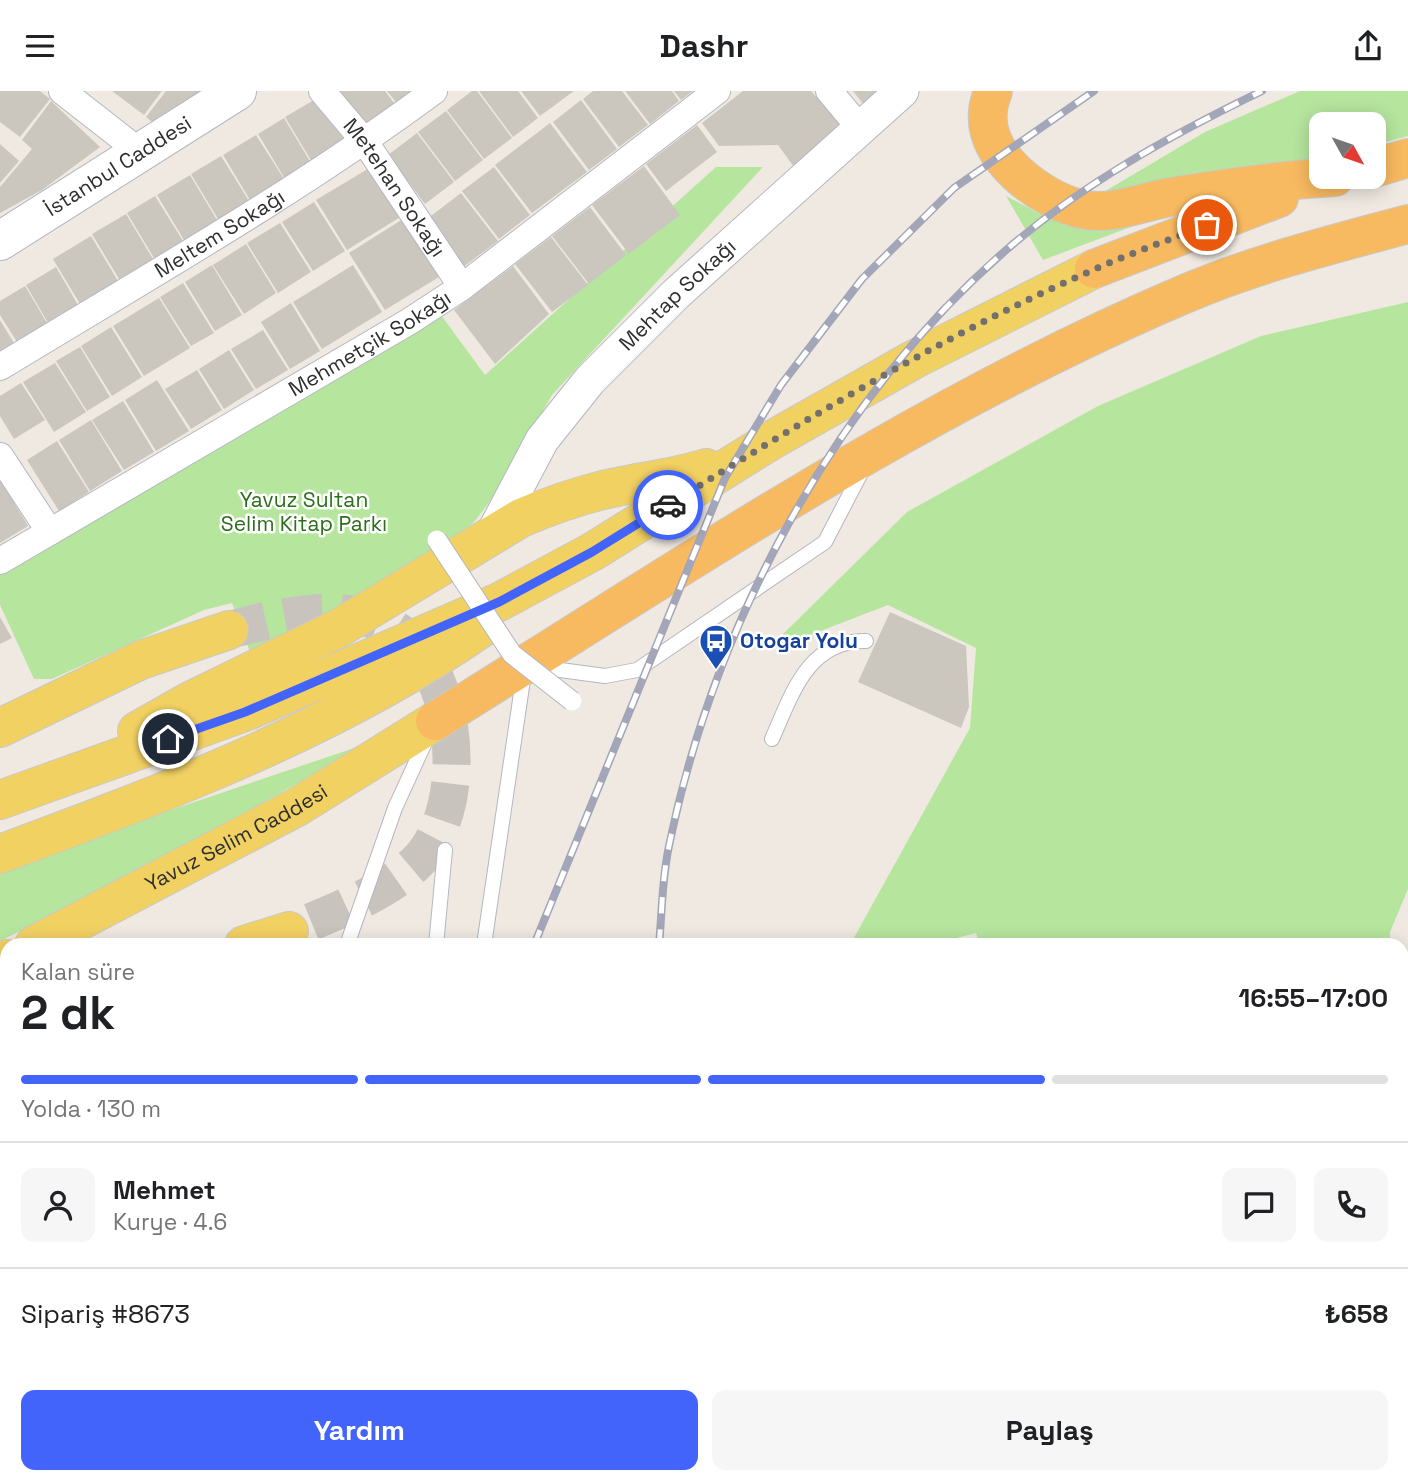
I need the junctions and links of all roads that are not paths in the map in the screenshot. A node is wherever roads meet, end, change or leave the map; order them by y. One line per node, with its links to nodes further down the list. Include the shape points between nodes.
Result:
1 (62, 91): 11 (street)
2 (237, 91): 11 (main road, İstanbul Caddesi)
3 (322, 91): 10 (street, Metehan Sokağı)
4 (434, 91): 10 (street, Meltem Sokağı)
5 (717, 91): 19 (street, Mehmetçik Sokağı)
6 (828, 91): 9 (street)
7 (902, 91): 9 (street, Mehtap Sokağı)
8 (993, 91): 14 (highway, via 987,114 994,144 1033,186 1081,209 1106,211)
9 (860, 128): 25 (street, Mehtap Sokağı, via 676,293 590,380 542,440)
10 (365, 142): 19 (street, Metehan Sokağı); 20 (street, Meltem Sokağı)
11 (140, 152): 17 (main road, İstanbul Caddesi)
12 (1408, 159): 13 (highway)
13 (1386, 165)
14 (1309, 180)
15 (1309, 189): 18 (highway)
16 (1408, 224): 22 (highway, via 1308,251 1188,293 1008,376)
17 (0, 240)
18 (1094, 269): 21 (main road, via 913,360)
19 (462, 287): 24 (street, Mehmetçik Sokağı)
20 (0, 367)
21 (772, 440): 25 (main road, via 705,469 552,505); 27 (main road)
22 (873, 450): 31 (highway); 31 (lane, via 825,542 637,670 605,676)
23 (0, 456): 24 (street)
24 (50, 532): 28 (street, Mehmetçik Sokağı)
25 (493, 533): 36 (main road, via 339,628 156,719)
26 (437, 540): 32 (street, bridge, via 512,654)
27 (592, 552): 36 (main road, via 499,602 245,712); 39 (main road, via 452,649 334,715 175,788)
28 (0, 561)
29 (229, 630): 34 (main road, via 141,660)
30 (866, 641): 35 (lane, via 845,641 818,655 795,687)
31 (525, 665): 33 (highway); 45 (lane)
32 (572, 701)
33 (435, 722): 41 (main road, Yavuz Selim Caddesi, via 297,807); 43 (lane, via 395,808)
34 (0, 728)
35 (772, 739)
36 (65, 776): 37 (main road)
37 (0, 800)
38 (445, 851): 44 (lane)
39 (0, 854)
40 (289, 931): 42 (main road)
41 (47, 938)
42 (266, 938)
43 (349, 938)
44 (437, 938)
45 (485, 938)

